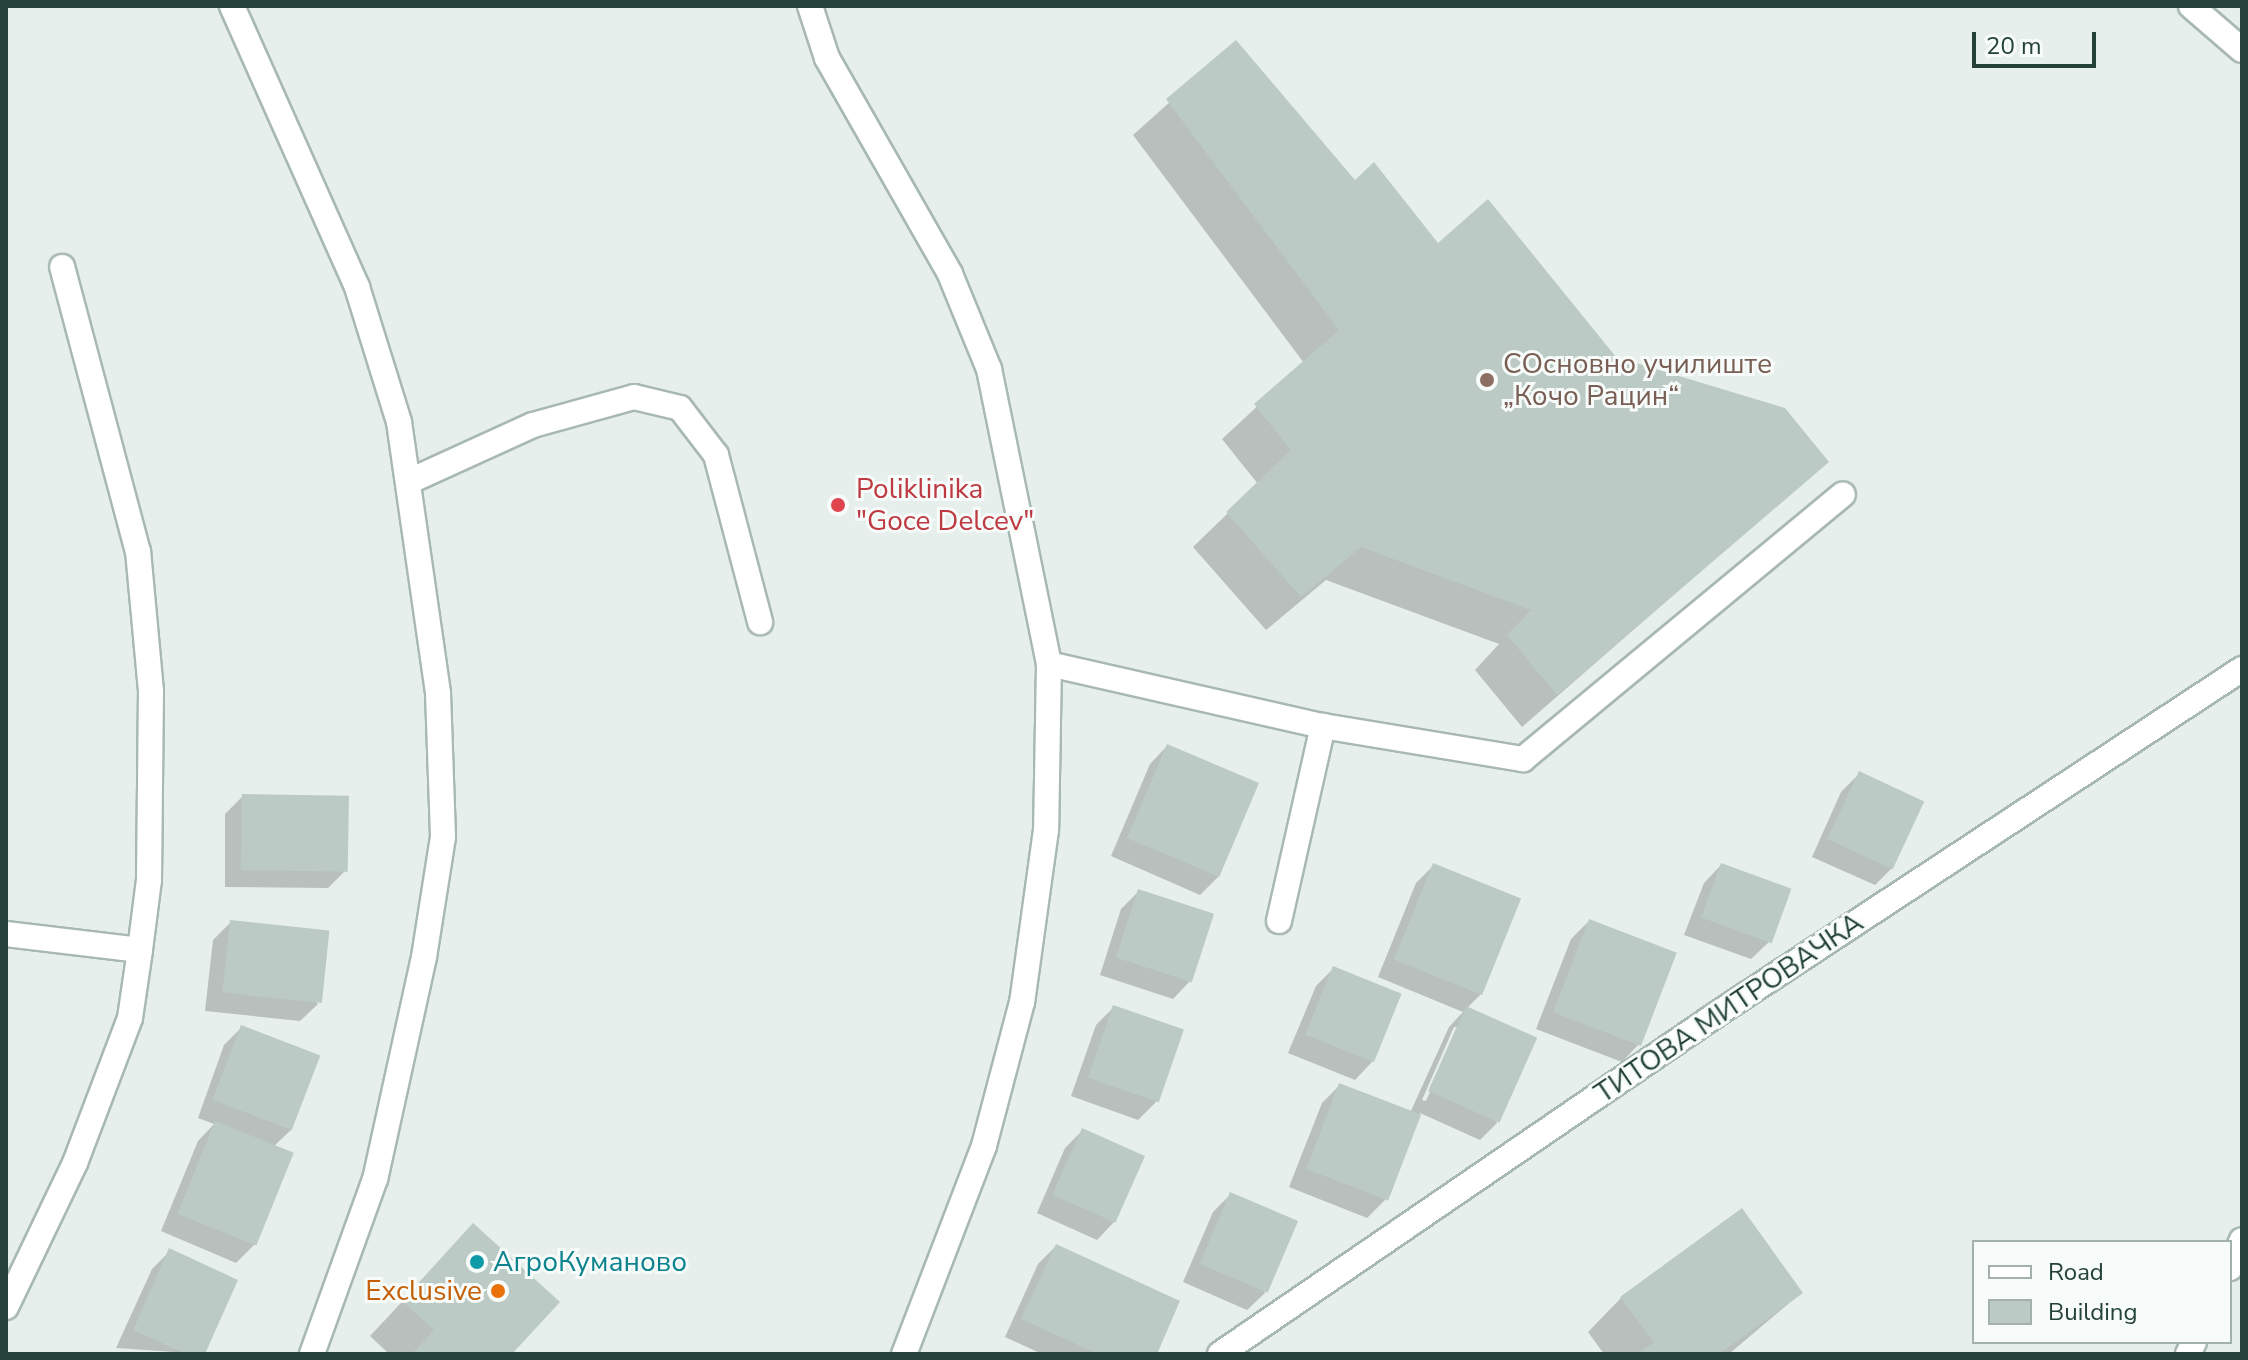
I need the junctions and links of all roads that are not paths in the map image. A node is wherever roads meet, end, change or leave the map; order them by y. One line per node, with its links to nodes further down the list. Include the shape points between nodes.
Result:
1 (232, 6): 6 (street, via 357,287)
2 (810, 6): 9 (street, via 827,58 950,274 989,369)
3 (2191, 6): 4 (street)
4 (2242, 50)
5 (62, 267): 14 (street, via 138,552 151,722)
6 (410, 481): 8 (street, via 533,425 634,397 680,408 716,455); 18 (street, via 434,639 443,837 385,1137)
7 (1843, 494): 11 (street, via 1523,759)
8 (760, 622)
9 (1049, 664): 11 (street); 19 (street, via 1046,830 1022,1002 984,1146)
10 (2242, 669): 20 (street, ТИТОВА МИТРОВАЧКА, via 1720,1012)
11 (1323, 726): 12 (street)
12 (1279, 921)
13 (6, 934): 14 (street)
14 (140, 950): 17 (street, via 130,1018 75,1163)
15 (2242, 1240): 16 (street)
16 (2232, 1263)
17 (6, 1307)
18 (312, 1354)
19 (904, 1354)
20 (1220, 1354)

